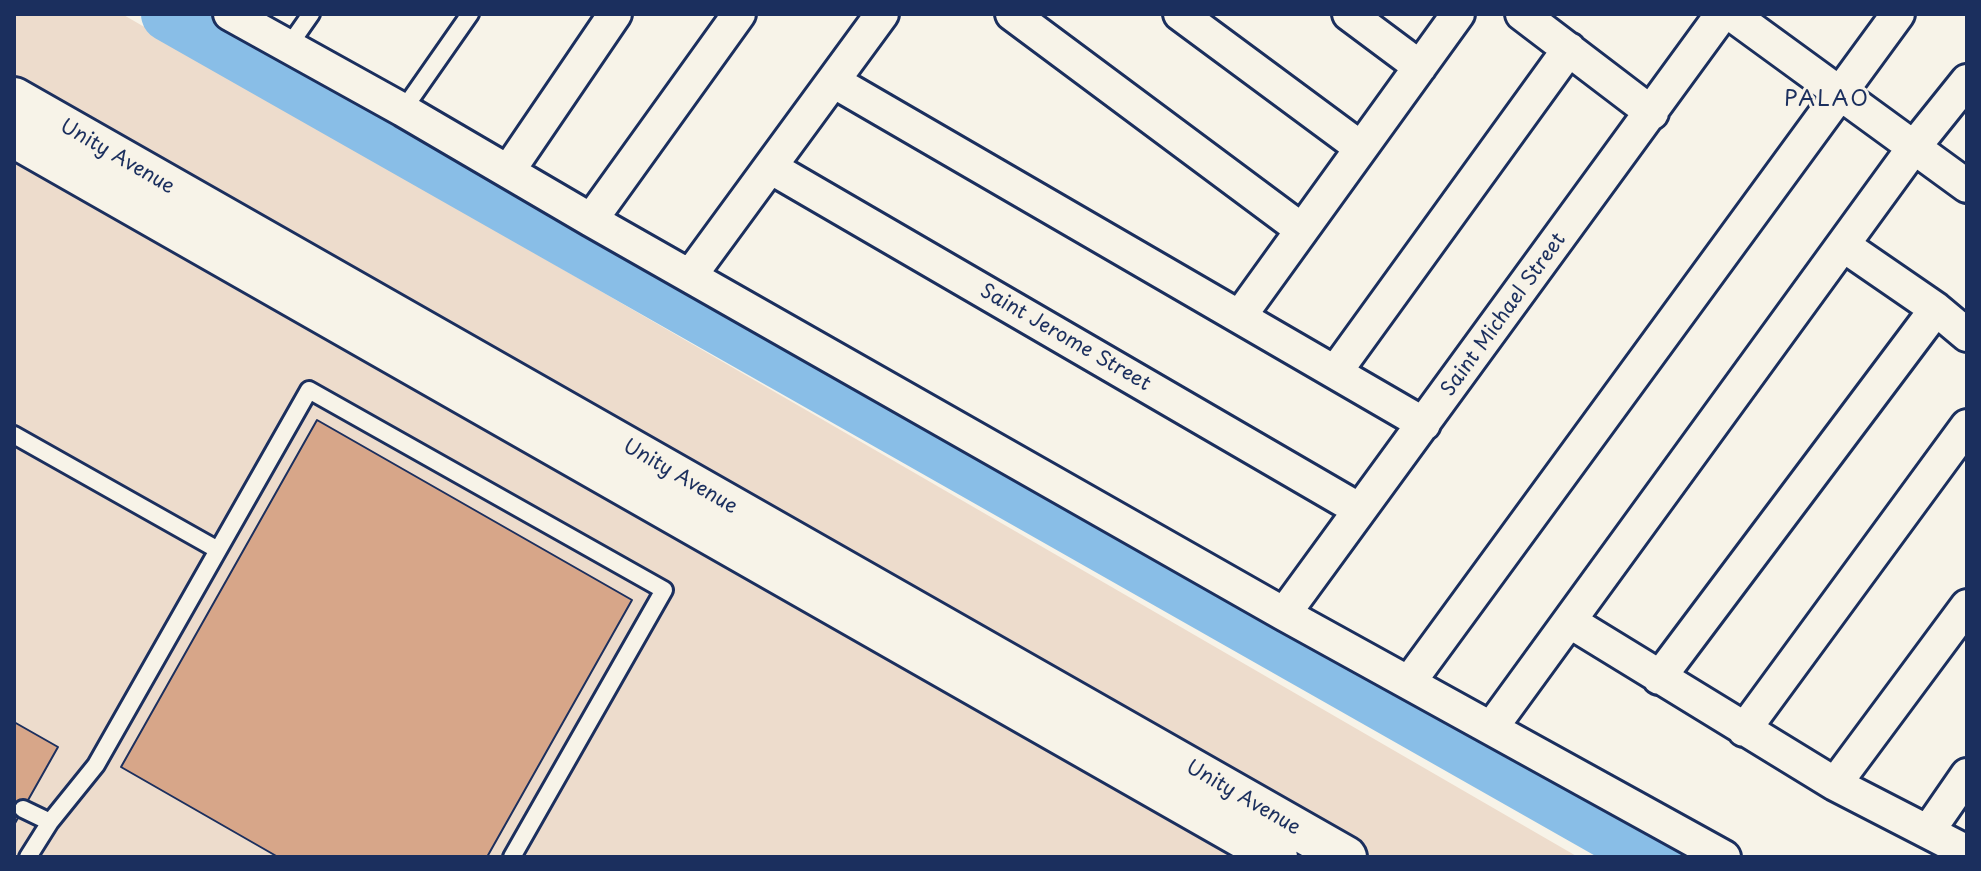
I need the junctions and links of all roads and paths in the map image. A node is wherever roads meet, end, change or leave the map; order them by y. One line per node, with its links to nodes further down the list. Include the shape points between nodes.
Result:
1 (230, 14): 15 (street)
2 (311, 14): 15 (lane)
3 (470, 14): 22 (lane)
4 (615, 14): 28 (street)
5 (739, 14): 30 (street)
6 (882, 14): 18 (street)
7 (1012, 14): 31 (street)
8 (1180, 14): 26 (street)
9 (1349, 14): 17 (street)
10 (1458, 14): 17 (street)
11 (1522, 14): 16 (street)
12 (1722, 14): 23 (street, Saint Michael Street)
13 (1731, 14): 20 (street)
14 (1898, 14): 20 (street)
15 (288, 47): 22 (street)
16 (1569, 49): 23 (street); 38 (street)
17 (1420, 67): 26 (street)
18 (833, 81): 27 (street); 36 (street)
19 (1967, 81): 25 (street)
20 (1840, 93): 25 (street); 48 (street)
21 (14, 98): 33 (street, Unity Avenue)
22 (403, 110): 28 (street)
23 (1652, 113): 39 (street, Saint Michael Street)
24 (14, 137): 33 (street, Unity Avenue)
25 (1914, 147): 29 (street); 32 (street)
26 (1361, 148): 31 (street)
27 (770, 167): 34 (street); 42 (street, Saint Jerome Street)
28 (509, 170): 30 (street)
29 (1967, 186)
30 (591, 220): 34 (street)
31 (1302, 230): 36 (street)
32 (1843, 245): 35 (street); 46 (street)
33 (276, 267): 59 (street, Unity Avenue); 60 (street, Unity Avenue)
34 (690, 276): 45 (street)
35 (1936, 309): 37 (street); 47 (street)
36 (1240, 316): 38 (street)
37 (1967, 335)
38 (1336, 371): 39 (street)
39 (1424, 424): 42 (street, Saint Michael Street)
40 (1967, 426): 50 (street)
41 (14, 435): 43 (lane)
42 (1360, 510): 45 (street, Saint Michael Street)
43 (218, 550): 54 (lane, via 96,765); 58 (lane, via 309,390 664,590)
44 (1967, 606): 52 (street)
45 (1284, 614): 48 (street)
46 (1569, 621): 47 (street); 49 (street)
47 (1659, 678): 50 (street)
48 (1410, 681): 49 (street)
49 (1492, 727): 61 (street)
50 (1744, 730): 52 (street)
51 (1967, 775): 55 (street)
52 (1835, 784): 55 (street)
53 (23, 809): 54 (lane)
54 (50, 822): 57 (lane)
55 (1929, 830): 56 (street)
56 (1967, 852)
57 (28, 857)
58 (512, 857)
59 (1277, 857)
60 (1346, 857)
61 (1724, 857)

